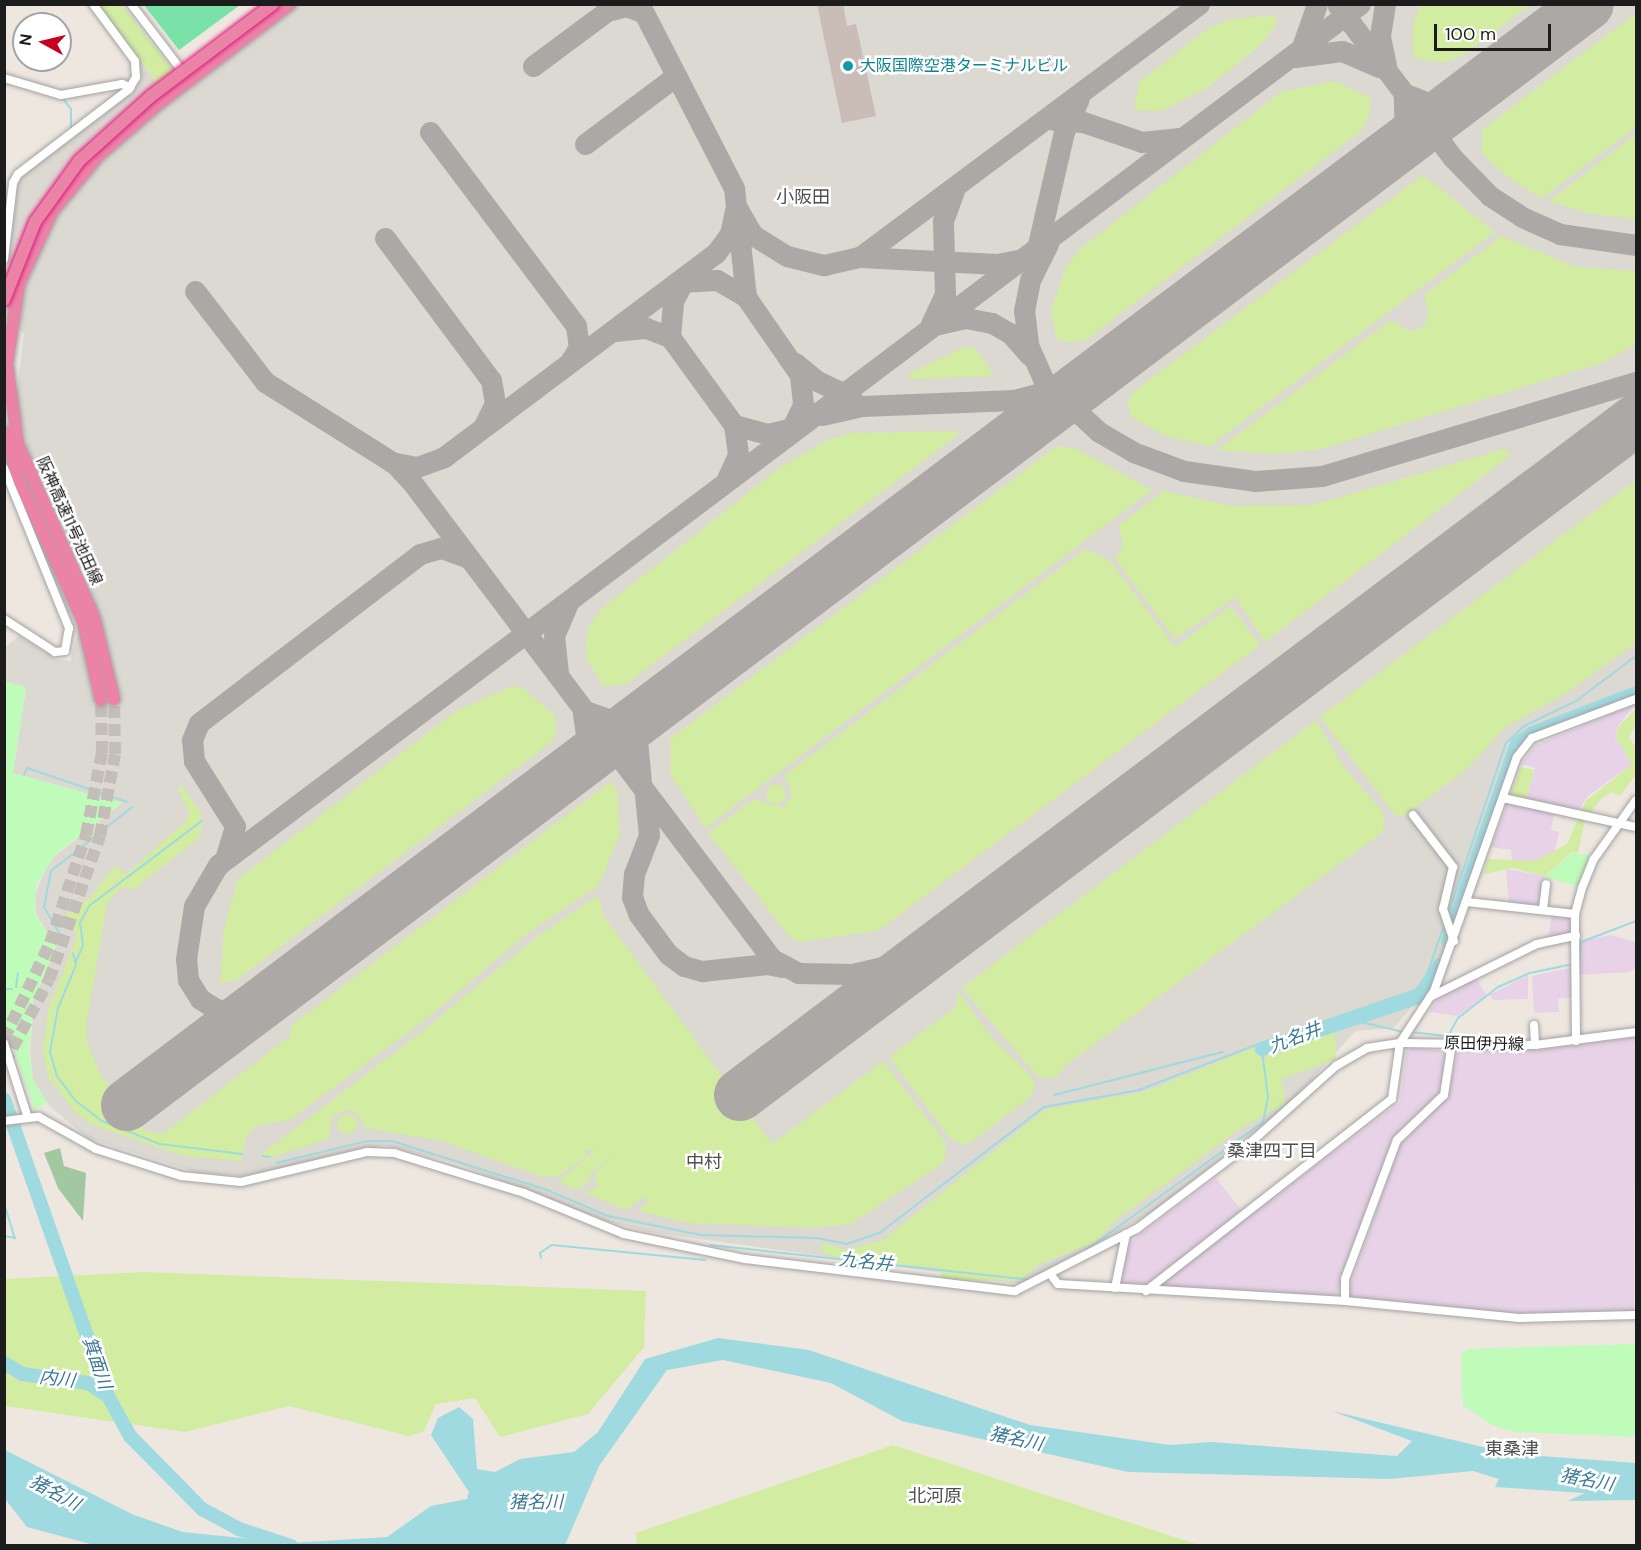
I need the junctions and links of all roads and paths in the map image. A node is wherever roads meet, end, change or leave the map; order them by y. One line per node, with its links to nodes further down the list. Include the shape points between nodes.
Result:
1 (93, 4): 7 (street, via 135,61 136,77)
2 (130, 4): 4 (street, via 186,76)
3 (273, 4): 9 (highway, bridge, via 144,102 79,161 35,222)
4 (281, 4)
5 (290, 4): 10 (highway, 阪神高速11号池田線, via 158,104 86,169 43,227 17,294 7,364 18,444 94,617 108,699 83,621 20,482)
6 (4, 78): 7 (street, via 61,95 122,84)
7 (130, 87): 8 (street, via 18,174 13,183)
8 (4, 259)
9 (4, 300)
10 (4, 432)
11 (4, 468): 12 (street, via 69,628 65,651 55,652)
12 (4, 619)
13 (1636, 699): 14 (street, via 1532,738 1517,757)
14 (1503, 798): 17 (street); 20 (street)
15 (1636, 800): 17 (street)
16 (1413, 815): 24 (street, via 1453,867 1443,909)
17 (1620, 823): 18 (street); 22 (street, via 1591,865)
18 (1636, 827)
19 (1546, 884): 21 (street)
20 (1467, 902): 21 (street); 24 (street)
21 (1543, 909): 22 (street)
22 (1575, 914): 23 (street)
23 (1576, 936): 25 (street, via 1537,944); 28 (street)
24 (1454, 941): 25 (street)
25 (1430, 997): 30 (street)
26 (1534, 1025): 32 (street)
27 (1636, 1032): 28 (street, 原田伊丹線)
28 (1576, 1041): 32 (street, 原田伊丹線)
29 (4, 1043): 33 (street)
30 (1400, 1043): 31 (street, 原田伊丹線); 35 (street, 原田伊丹線, via 1367,1048 1336,1066 1250,1144); 38 (street, via 1392,1099)
31 (1452, 1043): 32 (street, 原田伊丹線); 39 (street, via 1444,1095 1397,1140 1345,1279)
32 (1535, 1045)
33 (25, 1115): 34 (street); 36 (street, 原田伊丹線, via 46,1119 96,1149 181,1176 241,1182 384,1152 524,1193 606,1229 744,1259 1015,1291)
34 (4, 1121)
35 (1126, 1234): 36 (street, 原田伊丹線); 37 (street)
36 (1052, 1275): 37 (street, via 1058,1284)
37 (1115, 1288): 38 (street)
38 (1146, 1290): 39 (street)
39 (1345, 1301): 40 (street, via 1519,1318)
40 (1636, 1315)

